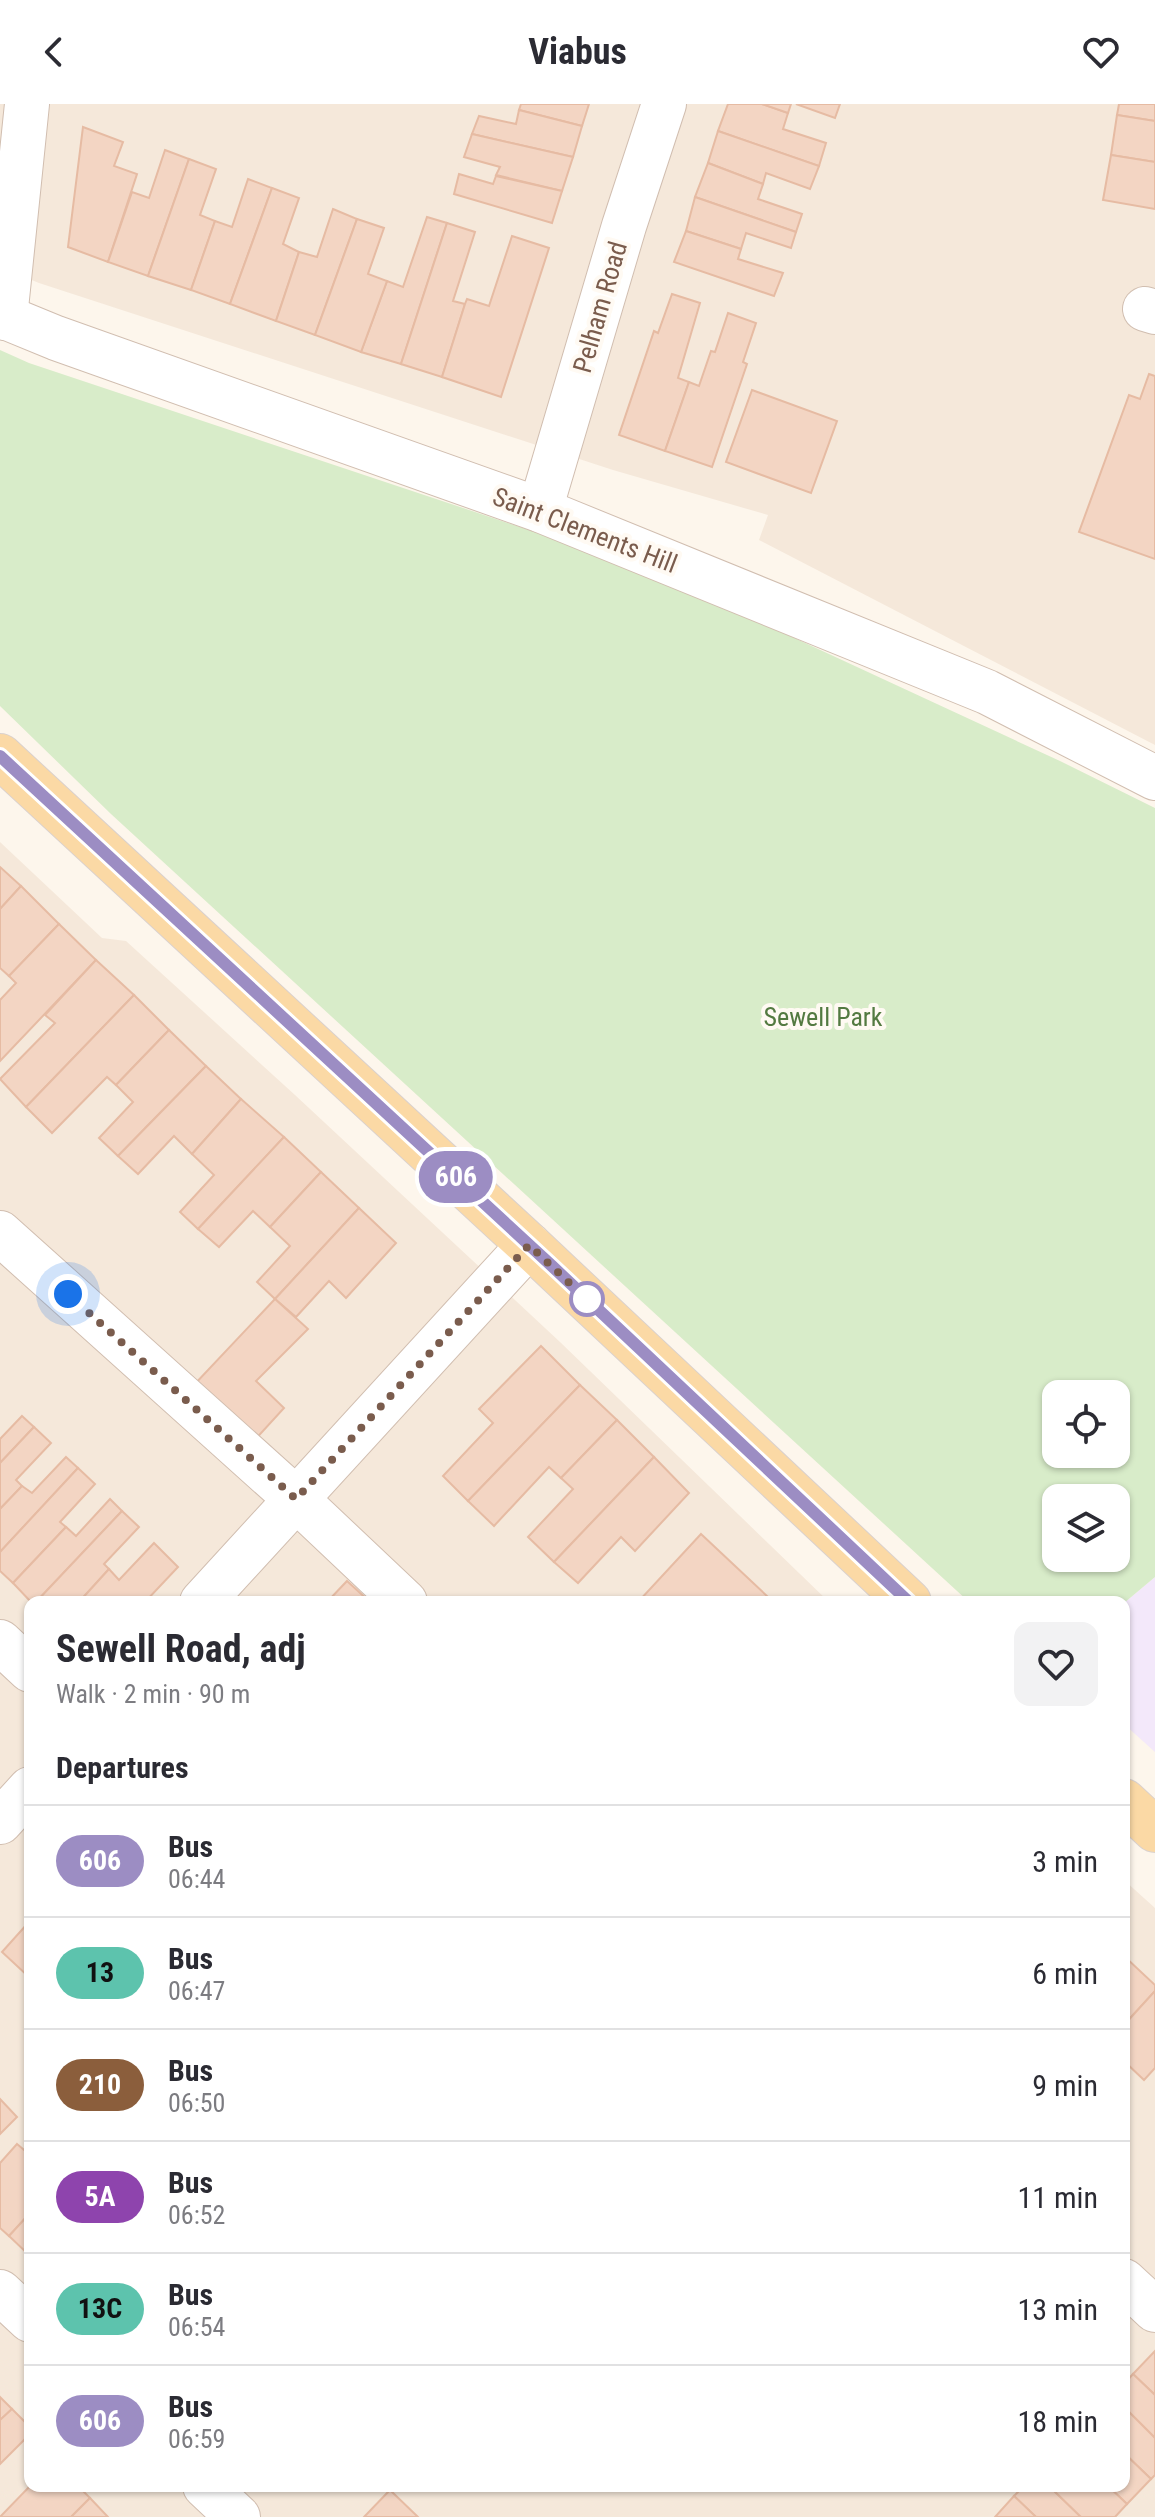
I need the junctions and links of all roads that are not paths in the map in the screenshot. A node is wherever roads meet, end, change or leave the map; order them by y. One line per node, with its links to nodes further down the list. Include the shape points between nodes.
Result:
1 (27, 104): 3 (street)
2 (664, 104): 4 (street, Pelham Road)
3 (3, 316): 4 (street, Saint Clements Hill)
4 (540, 510): 6 (street, Saint Clements Hill, via 987,692)
5 (0, 756): 8 (main road)
6 (1155, 778)
7 (0, 1233): 9 (street)
8 (529, 1245): 9 (street); 12 (main road)
9 (296, 1499): 10 (street); 11 (street)
10 (207, 1596)
11 (399, 1596)
12 (903, 1596)
13 (0, 1642): 14 (street)
14 (24, 1664)
15 (24, 1796): 17 (street)
16 (1130, 1807): 18 (main road)
17 (0, 1822)
18 (1155, 1830)
19 (1130, 2287): 21 (street)
20 (0, 2292): 22 (street)
21 (1155, 2310)
22 (24, 2314)

